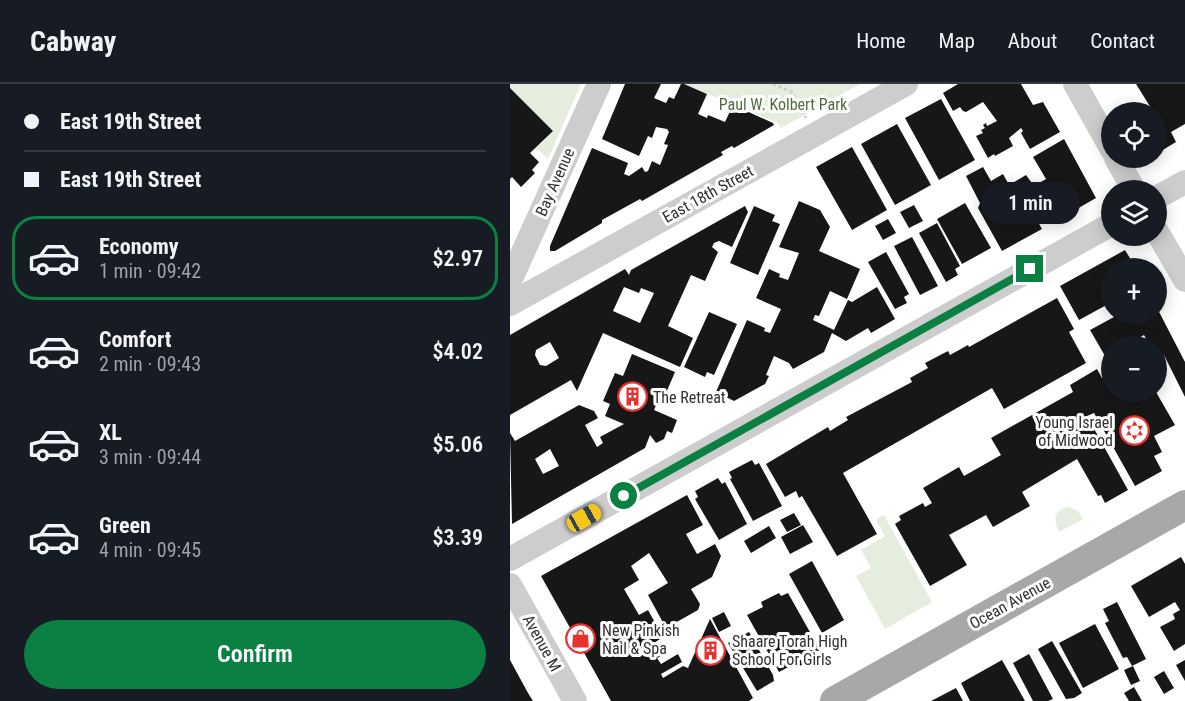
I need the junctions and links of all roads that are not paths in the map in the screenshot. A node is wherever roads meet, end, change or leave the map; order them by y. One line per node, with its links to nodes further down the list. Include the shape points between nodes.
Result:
1 (599, 84): 10 (street, Bay Avenue)
2 (906, 84): 11 (street, East 18th Street)
3 (1075, 84): 4 (street)
4 (1101, 130)
5 (1185, 182): 6 (street)
6 (1167, 192)
7 (1101, 230): 13 (street)
8 (1165, 246): 9 (street)
9 (1185, 280)
10 (510, 281)
11 (510, 304)
12 (1185, 505): 16 (main road, Ocean Avenue)
13 (510, 559)
14 (510, 585): 15 (street, Avenue M)
15 (575, 701)
16 (835, 701)

